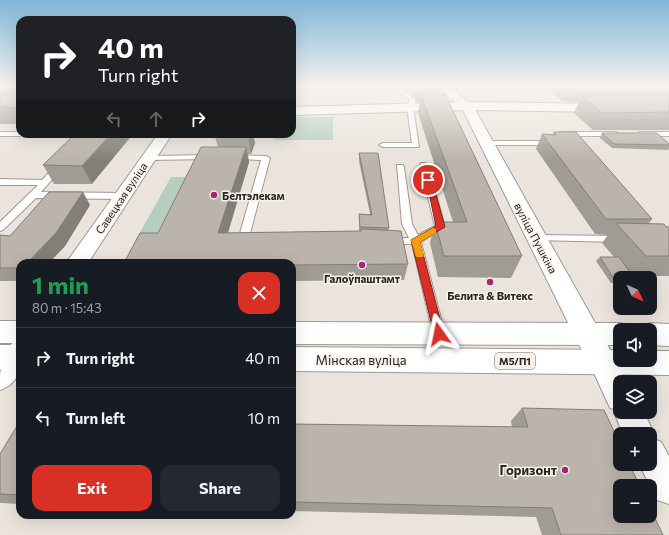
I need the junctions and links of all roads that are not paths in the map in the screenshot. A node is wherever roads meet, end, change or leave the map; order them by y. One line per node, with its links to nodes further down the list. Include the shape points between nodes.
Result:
1 (411, 111): 10 (lane, via 416,145)
2 (471, 111): 8 (main road, вуліца Пушкіна)
3 (0, 134): 4 (lane)
4 (16, 134)
5 (554, 134): 6 (lane)
6 (669, 134)
7 (162, 138): 11 (main road, Савецкая вуліца)
8 (487, 142): 9 (lane); 20 (main road, вуліца Пушкіна)
9 (565, 143)
10 (383, 145)
11 (148, 158): 18 (main road, Савецкая вуліца); 22 (lane, via 266,158 243,240)
12 (65, 161): 16 (lane)
13 (424, 165): 23 (lane, via 440,227)
14 (400, 167): 23 (lane, via 407,224)
15 (0, 182): 16 (lane)
16 (44, 183): 17 (lane)
17 (34, 195): 18 (lane); 19 (lane)
18 (122, 196): 25 (main road, Савецкая вуліца)
19 (0, 228)
20 (537, 238): 21 (lane); 28 (main road, вуліца Пушкіна)
21 (630, 239)
22 (259, 240)
23 (416, 240): 24 (lane); 29 (lane)
24 (375, 241)
25 (80, 259)
26 (0, 332): 33 (main road)
27 (296, 333): 29 (main road)
28 (586, 333): 29 (main road); 30 (main road); 35 (main road, вуліца Пушкіна)
29 (439, 334)
30 (613, 334)
31 (657, 334): 32 (main road)
32 (669, 335)
33 (12, 355)
34 (296, 359): 35 (main road, Мінская вуліца / М5/П1)
35 (602, 362): 36 (main road, Мінская вуліца / М5/П1); 37 (street, вуліца Пушкіна)
36 (669, 363)
37 (613, 384)
38 (657, 466): 39 (street)
39 (669, 488)

